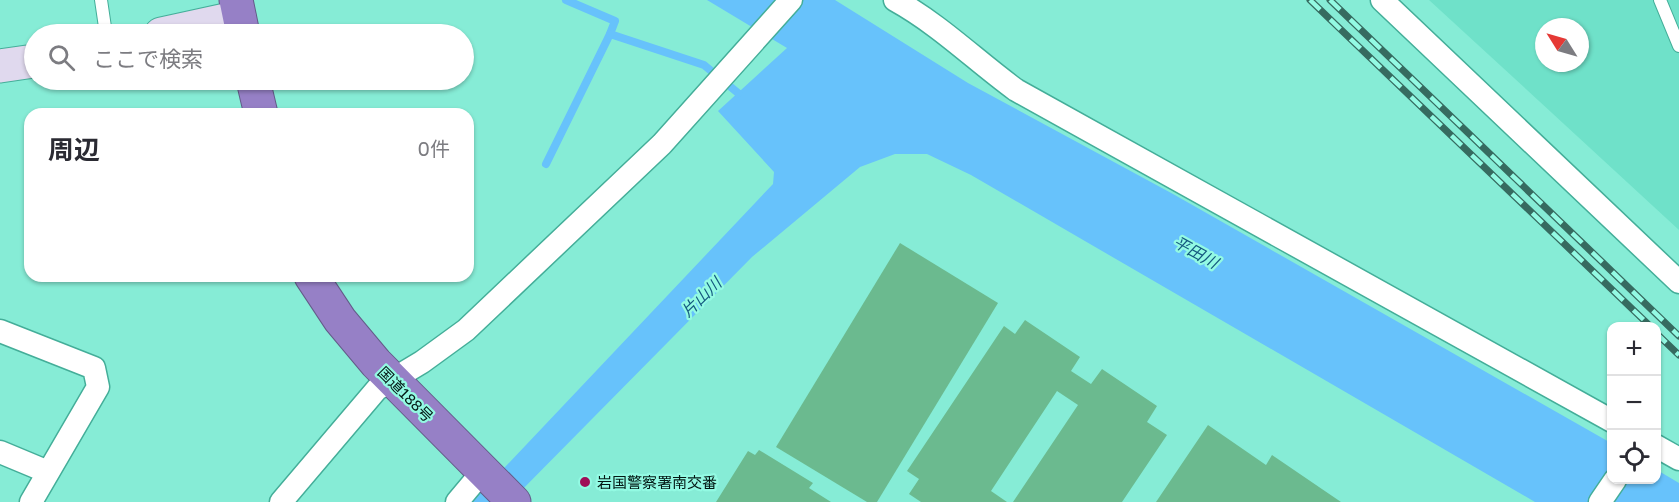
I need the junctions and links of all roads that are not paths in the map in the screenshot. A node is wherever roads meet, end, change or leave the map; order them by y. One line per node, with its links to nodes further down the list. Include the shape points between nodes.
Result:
1 (101, 0): 7 (lane)
2 (791, 0): 17 (street, via 662,144 466,330)
3 (895, 0): 18 (street, via 922,15 1016,90)
4 (1382, 0): 15 (street)
5 (1660, 0): 9 (lane)
6 (239, 17): 8 (street)
7 (105, 24)
8 (207, 24)
9 (1679, 46)
10 (24, 62): 11 (street)
11 (0, 66)
12 (255, 90): 13 (highway)
13 (260, 108)
14 (315, 282): 17 (highway, 国道188号, via 340,320)
15 (1679, 282)
16 (0, 331): 22 (street, via 94,368 98,387)
17 (391, 379): 23 (highway, 国道188号); 26 (street, via 377,389)
18 (1607, 419)
19 (1661, 449): 21 (street)
20 (0, 452): 22 (street)
21 (1679, 459)
22 (48, 472): 25 (street)
23 (485, 473): 27 (street); 28 (highway, 国道188号)
24 (1612, 484): 29 (street)
25 (31, 502)
26 (280, 502)
27 (457, 502)
28 (514, 502)
29 (1600, 502)

